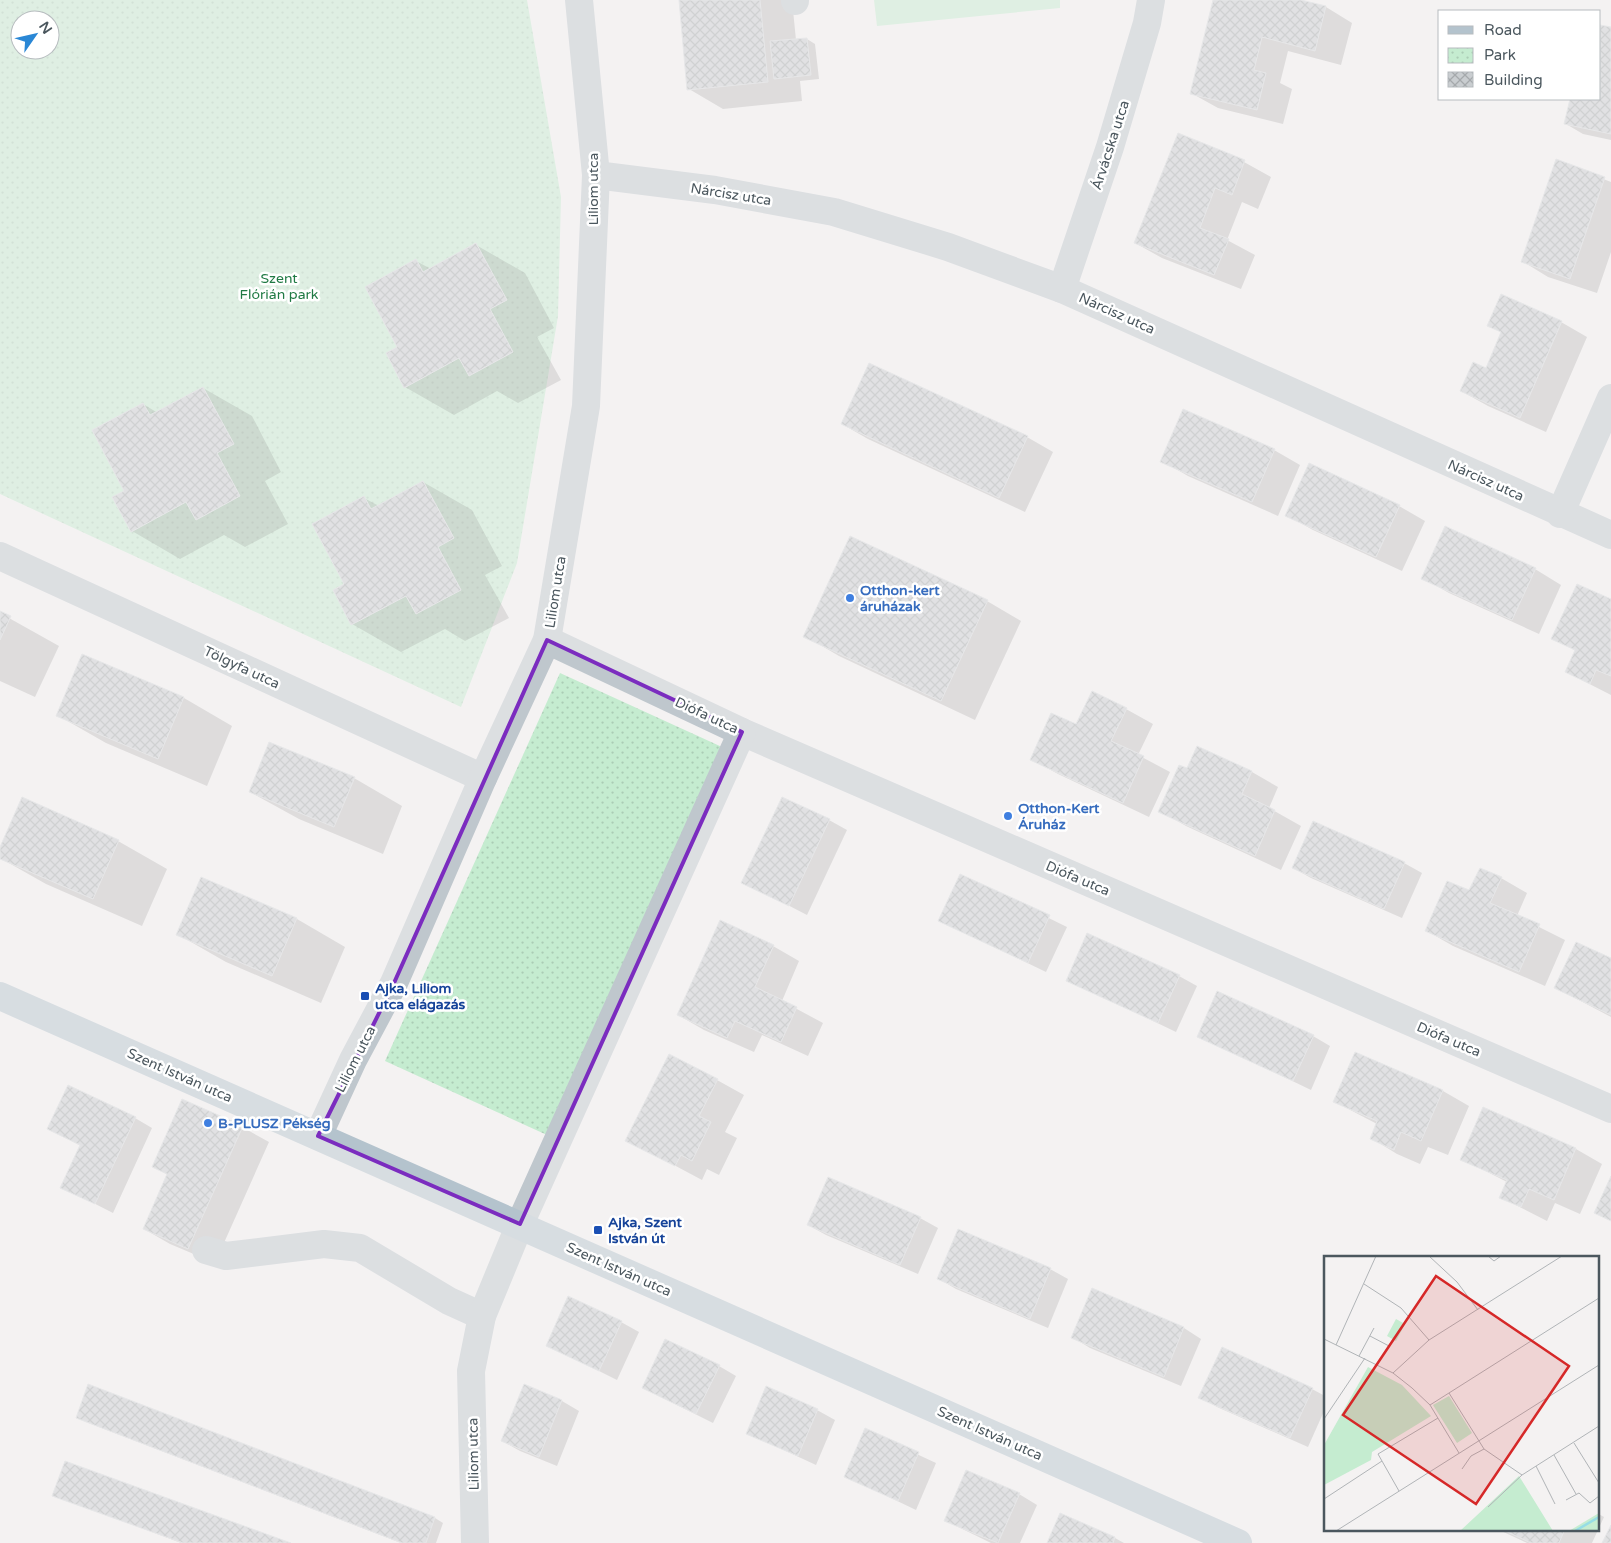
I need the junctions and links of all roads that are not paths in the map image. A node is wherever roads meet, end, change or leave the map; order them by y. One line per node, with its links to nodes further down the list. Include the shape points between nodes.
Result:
1 (578, 0): 3 (street, Liliom utca)
2 (1151, 0): 4 (street, Árvácska utca, via 1110,147)
3 (596, 175): 4 (street, Nárcisz utca, via 715,190 834,212 948,247); 9 (street, Liliom utca, via 586,406)
4 (1062, 289): 6 (street, Nárcisz utca)
5 (1611, 398): 6 (street)
6 (1560, 514): 7 (street, Nárcisz utca)
7 (1611, 536)
8 (0, 556): 11 (street, Tölgyfa utca)
9 (547, 640): 10 (street, Diófa utca); 11 (street, Liliom utca)
10 (742, 732): 13 (street, Diófa utca); 15 (street, Liliom utca)
11 (483, 778): 14 (street, Liliom utca, via 394,983)
12 (0, 996): 14 (main road, Szent István utca)
13 (1611, 1109)
14 (318, 1136): 15 (main road, Szent István utca)
15 (520, 1224): 17 (street, Liliom utca); 19 (main road, Szent István utca)
16 (206, 1250): 17 (street, via 226,1256 324,1244 360,1248 449,1301)
17 (482, 1316): 18 (street, Liliom utca, via 471,1371)
18 (475, 1543)
19 (1238, 1543)

